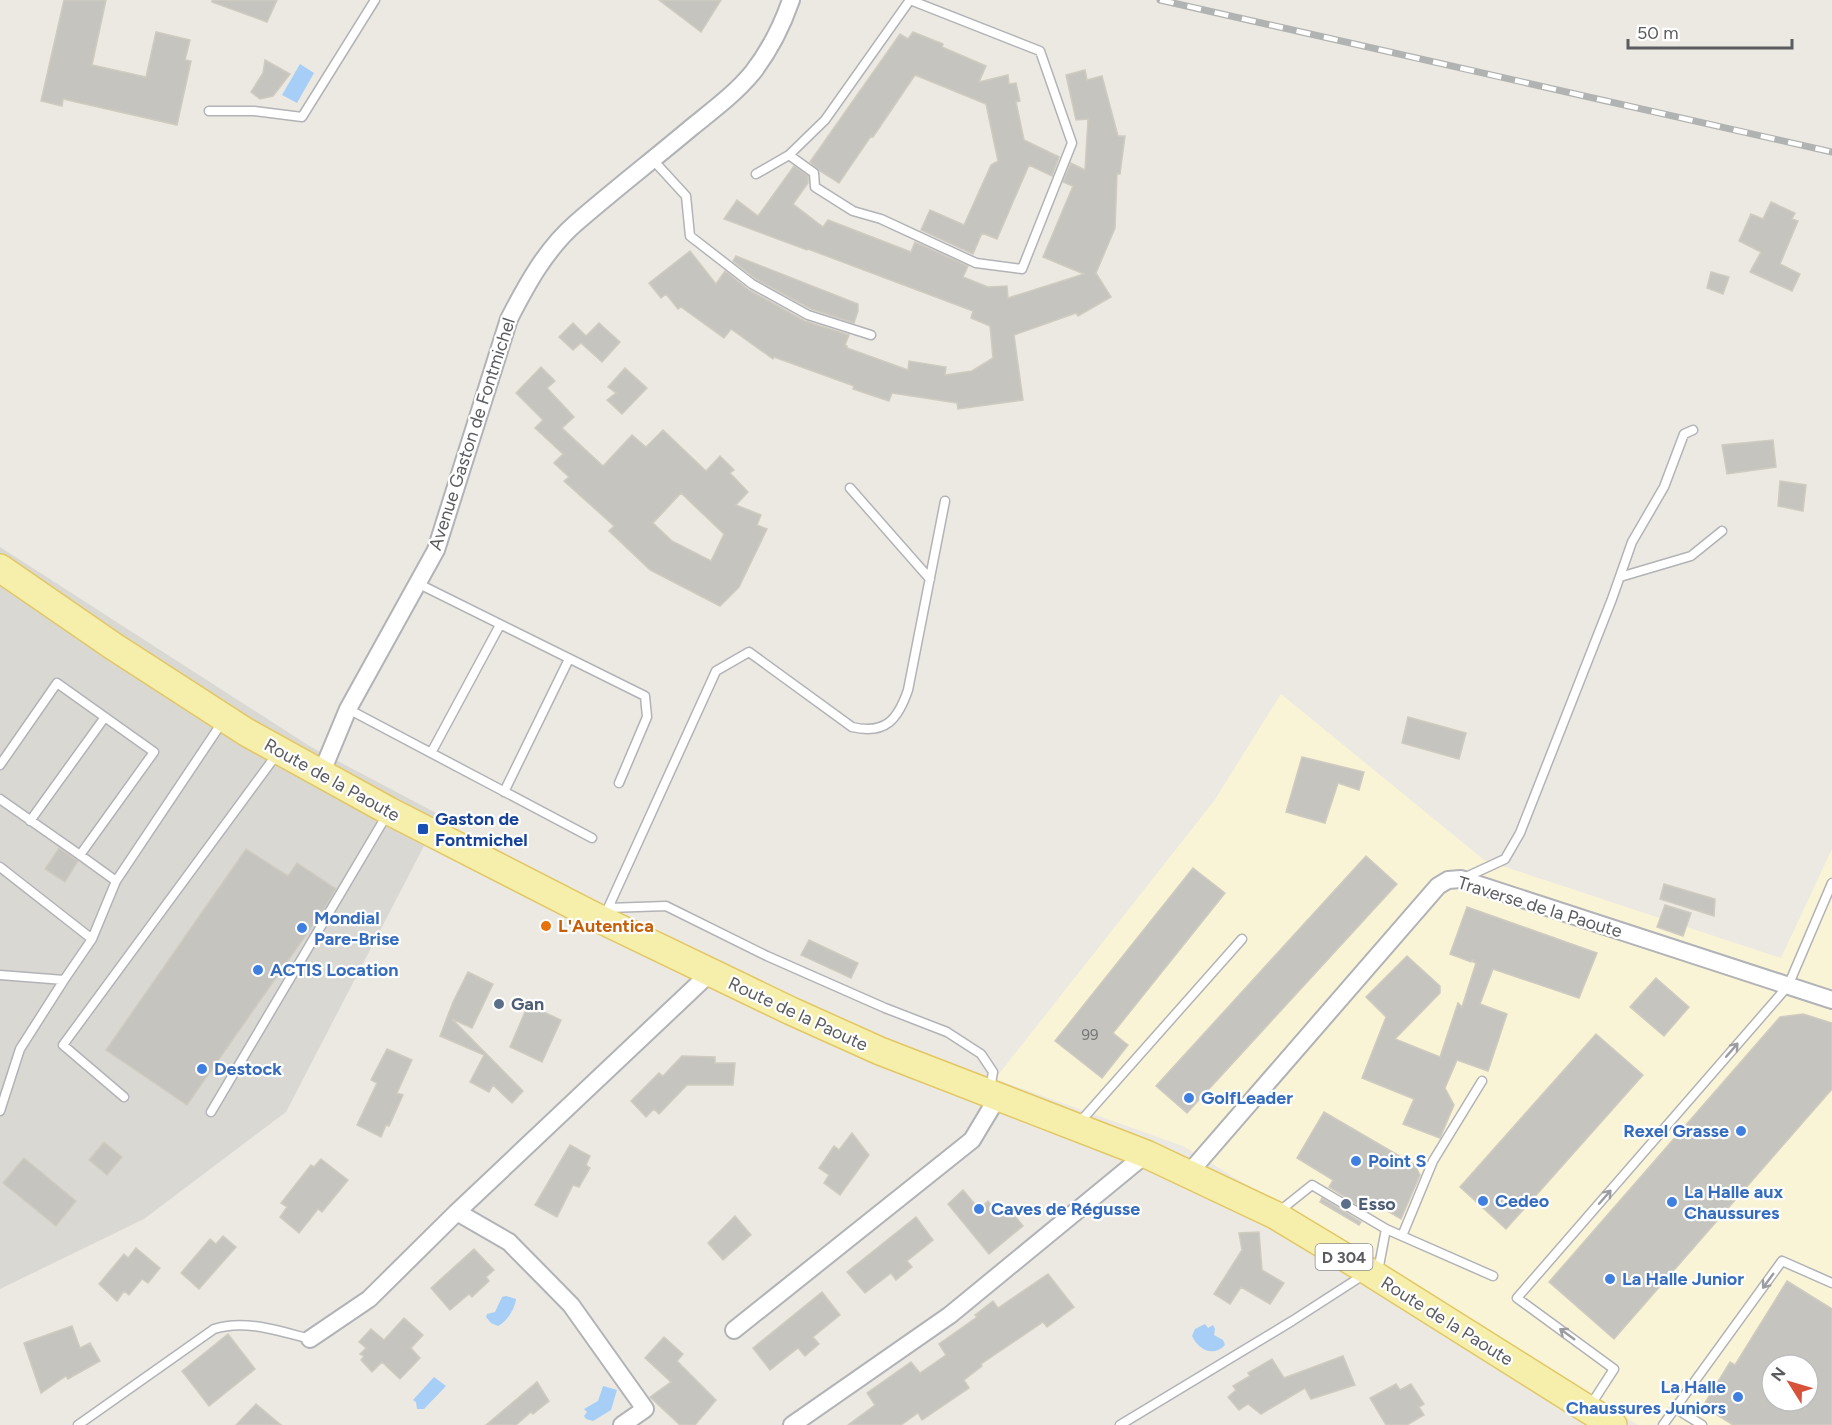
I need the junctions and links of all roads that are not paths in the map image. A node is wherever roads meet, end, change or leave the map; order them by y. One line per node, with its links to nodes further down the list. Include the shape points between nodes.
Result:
1 (375, 0): 4 (lane, via 302,117)
2 (791, 0): 6 (street, Avenue Gaston de Fontmichel, via 771,45 752,74)
3 (910, 0): 5 (lane, via 825,120); 5 (lane, via 1040,51 1072,143 1022,269 976,263 881,219 853,211 815,187 814,173)
4 (208, 111)
5 (789, 155): 7 (lane)
6 (652, 160): 8 (lane, via 686,196 690,236 752,285 807,315); 16 (street, Avenue Gaston de Fontmichel, via 575,224 526,285 509,319 436,550)
7 (756, 174)
8 (871, 335)
9 (1693, 430): 14 (lane, via 1684,434 1664,487 1632,542)
10 (850, 488): 15 (lane)
11 (945, 501): 15 (lane)
12 (1722, 531): 14 (lane, via 1690,556)
13 (0, 568): 21 (main road, Route de la Paoute / D 304)
14 (1620, 577): 34 (lane, via 1520,833 1505,859)
15 (930, 579): 37 (lane, via 908,690 901,710 885,726 868,731 852,728 749,652 716,671)
16 (417, 583): 17 (lane); 19 (street, Avenue Gaston de Fontmichel)
17 (500, 625): 18 (lane); 23 (lane)
18 (568, 659): 26 (lane, via 645,696 647,717); 27 (lane)
19 (348, 709): 23 (lane); 25 (street, Avenue Gaston de Fontmichel)
20 (105, 717): 24 (lane, via 57,683); 30 (lane); 32 (lane, via 154,752)
21 (225, 718): 22 (main road, Route de la Paoute / D 304); 35 (lane)
22 (278, 751): 25 (main road, Route de la Paoute / D 304); 47 (lane, via 63,1045)
23 (431, 753): 27 (lane)
24 (0, 765)
25 (321, 774): 29 (main road, Route de la Paoute / D 304)
26 (619, 783)
27 (504, 792): 31 (lane)
28 (0, 800): 30 (lane)
29 (389, 811): 37 (main road, Route de la Paoute / D 304); 49 (lane)
30 (30, 821): 32 (lane)
31 (592, 838)
32 (80, 855): 35 (lane)
33 (0, 867): 38 (lane)
34 (1461, 879): 43 (street, Traverse de la Paoute); 52 (street, Traverse de la Paoute, via 1438,886)
35 (116, 881): 38 (lane)
36 (1832, 883): 43 (lane)
37 (605, 914): 40 (main road, Route de la Paoute / D 304); 46 (lane, via 666,906 885,1008 947,1032 981,1054 993,1072)
38 (92, 939): 42 (lane)
39 (1242, 939): 50 (lane)
40 (710, 973): 46 (main road, Route de la Paoute / D 304, via 880,1051); 53 (street)
41 (0, 975): 42 (lane)
42 (64, 980): 48 (lane, via 20,1049)
43 (1788, 986): 44 (street, Traverse de la Paoute); 63 (lane, one-way to 43, via 1614,1369 1517,1298)
44 (1832, 1000)
45 (1482, 1080): 56 (lane, via 1433,1161)
46 (994, 1094): 50 (main road, Route de la Paoute / D 304); 60 (street, via 972,1140)
47 (124, 1097)
48 (0, 1111)
49 (211, 1112)
50 (1077, 1126): 51 (main road, Route de la Paoute / D 304)
51 (1146, 1154): 52 (main road, Route de la Paoute / D 304); 66 (street, via 950,1315)
52 (1189, 1173): 54 (main road, Route de la Paoute / D 304)
53 (457, 1212): 61 (street, via 369,1299); 65 (street, via 509,1242 571,1305 645,1408)
54 (1275, 1215): 55 (lane, via 1312,1185); 57 (main road, Route de la Paoute / D 304)
55 (1386, 1229): 56 (lane); 57 (lane)
56 (1402, 1236): 58 (lane)
57 (1372, 1274): 63 (main road, Route de la Paoute / D 304); 67 (lane)
58 (1493, 1276)
59 (1832, 1283): 62 (lane, one-way to 62, via 1782,1260)
60 (734, 1330)
61 (310, 1339): 64 (lane, via 237,1324 214,1329)
62 (1675, 1408): 69 (lane); 70 (lane)
63 (1588, 1409): 68 (main road, Route de la Paoute / D 304)
64 (78, 1425)
65 (622, 1425)
66 (792, 1425)
67 (1120, 1425)
68 (1613, 1425)
69 (1664, 1425)
70 (1702, 1425)

